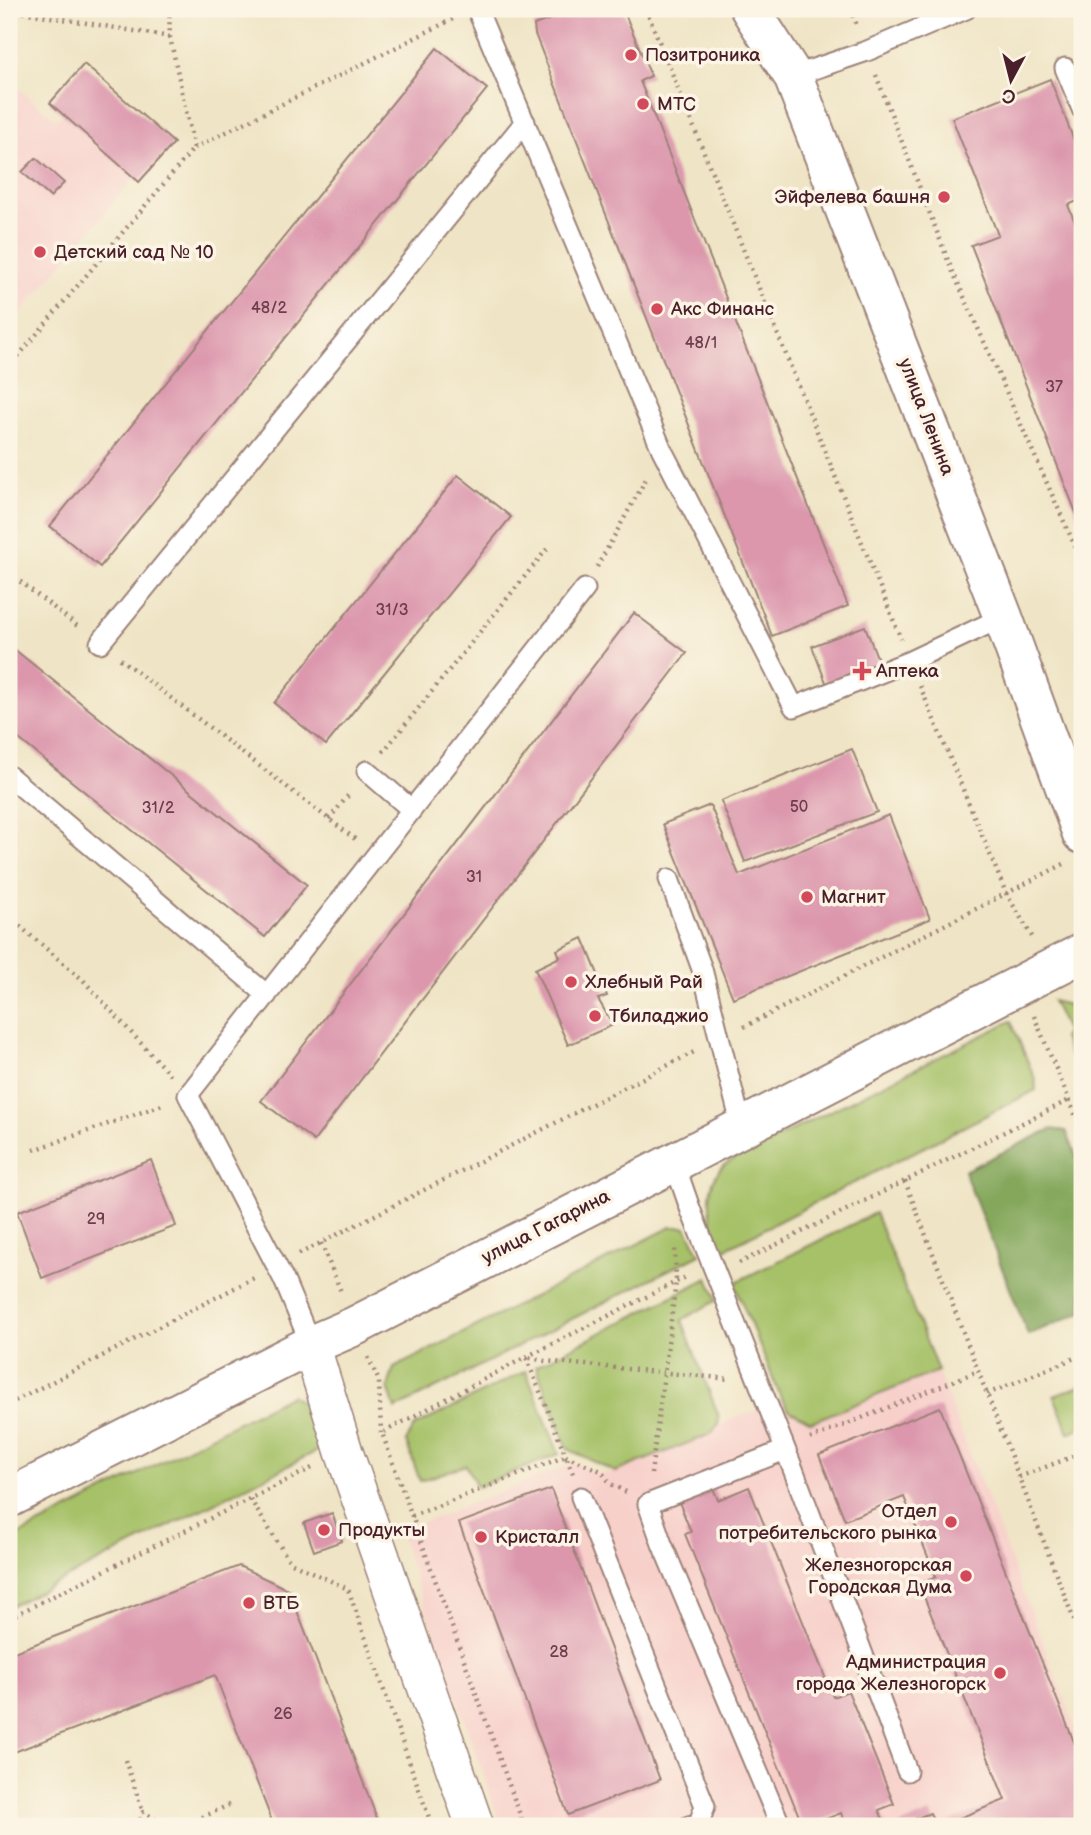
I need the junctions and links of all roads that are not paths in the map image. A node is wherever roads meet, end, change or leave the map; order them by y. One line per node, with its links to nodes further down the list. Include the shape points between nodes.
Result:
1 (750, 9): 5 (main road, улица Ленина)
2 (966, 9): 5 (lane)
3 (469, 12): 7 (lane)
4 (1065, 68): 6 (lane)
5 (793, 76): 9 (main road, улица Ленина)
6 (1082, 109)
7 (525, 122): 9 (lane, via 662,450 794,707 910,661); 10 (lane)
8 (585, 589): 13 (lane)
9 (1003, 617): 14 (main road, улица Ленина)
10 (100, 643)
11 (367, 771): 13 (lane)
12 (9, 776): 17 (lane)
13 (412, 810): 17 (lane)
14 (1077, 848)
15 (668, 879): 18 (lane, via 702,969)
16 (1066, 960): 18 (main road, улица Гагарина)
17 (267, 995): 20 (lane, via 188,1095 277,1266)
18 (742, 1128): 19 (main road, улица Гагарина)
19 (679, 1178): 20 (main road, улица Гагарина); 21 (lane)
20 (311, 1345): 23 (main road, улица Гагарина); 27 (street)
21 (785, 1450): 24 (lane); 25 (lane, via 648,1503)
22 (581, 1497): 26 (lane, via 705,1806)
23 (9, 1498)
24 (908, 1772)
25 (779, 1822)
26 (696, 1825)
27 (475, 1826)

